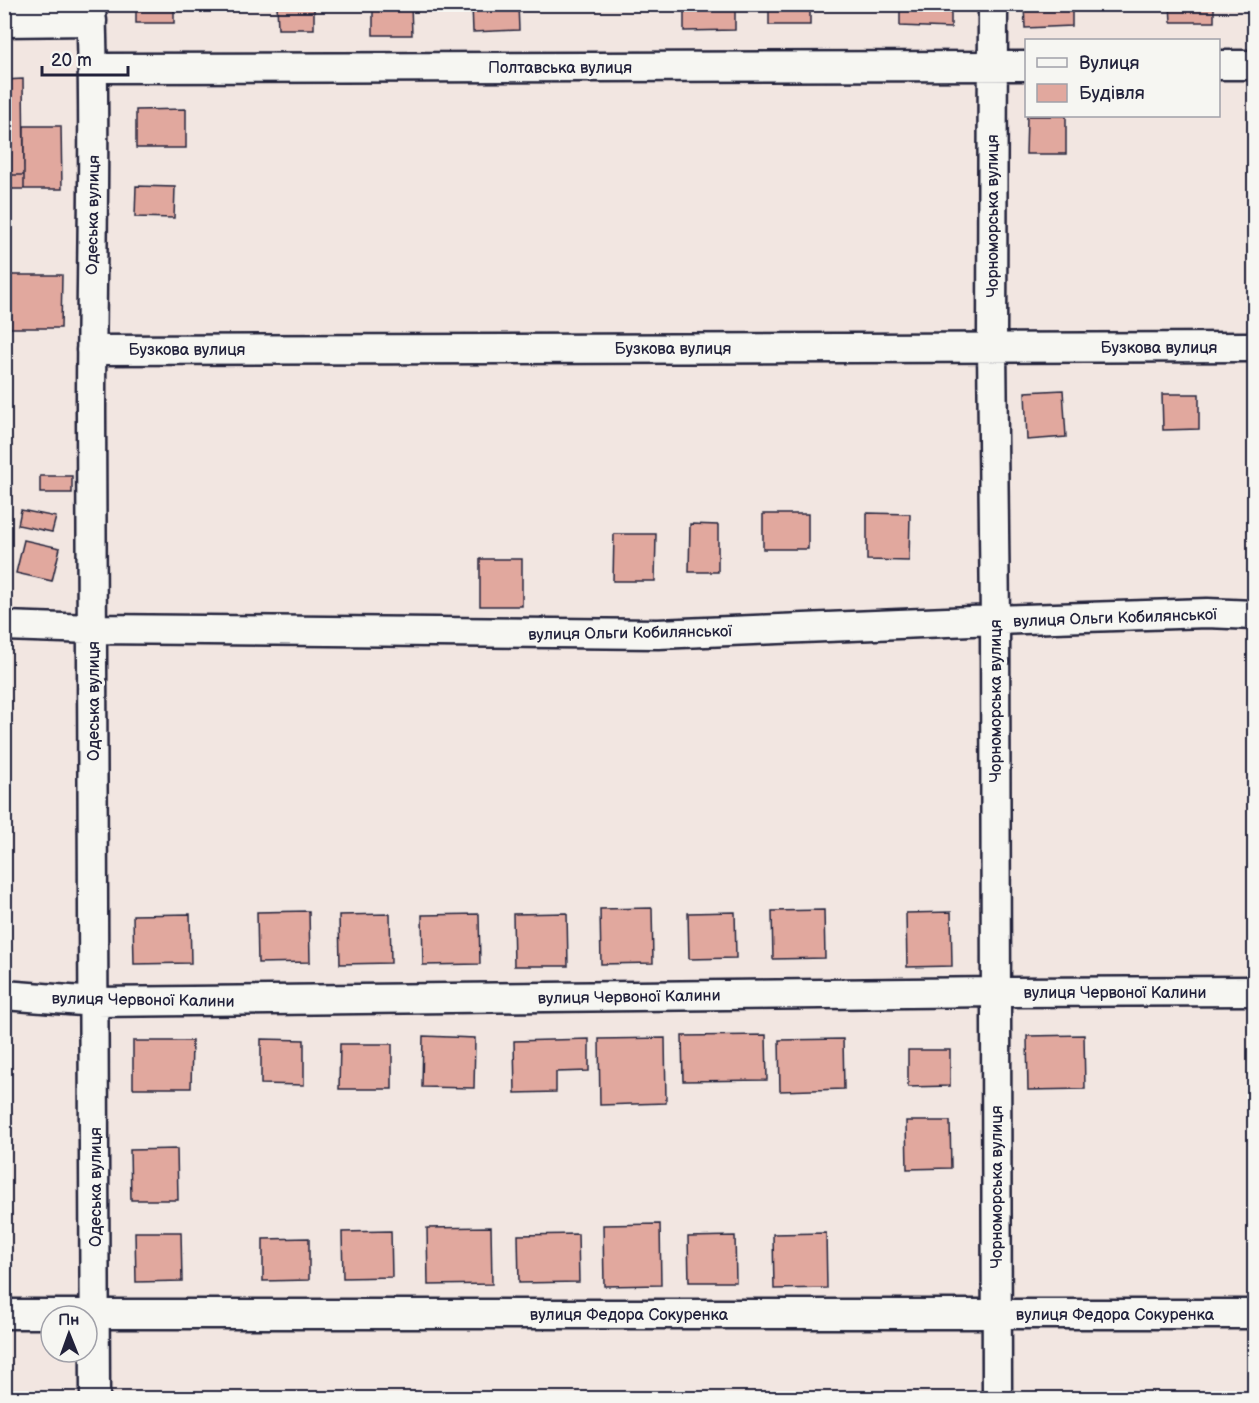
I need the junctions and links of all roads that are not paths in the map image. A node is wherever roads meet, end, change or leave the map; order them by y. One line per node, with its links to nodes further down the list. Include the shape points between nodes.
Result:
1 (993, 4): 6 (street, Чорноморська вулиця)
2 (92, 13): 3 (street); 8 (street, Одеська вулиця)
3 (4, 22)
4 (1220, 65): 5 (street)
5 (1254, 65)
6 (993, 66): 7 (street, Полтавська вулиця); 8 (street, Полтавська вулиця); 9 (street, Чорноморська вулиця)
7 (1025, 66)
8 (94, 68): 11 (street, Одеська вулиця)
9 (992, 347): 10 (street, Бузкова вулиця); 11 (street, Бузкова вулиця); 13 (street, Чорноморська вулиця)
10 (1254, 347)
11 (91, 350): 15 (street, Одеська вулиця)
12 (1254, 615): 13 (street, вулиця Ольги Кобилянської)
13 (995, 620): 15 (street, вулиця Ольги Кобилянської, via 658,634); 16 (street, Чорноморська вулиця)
14 (4, 626): 15 (street, вулиця Ольги Кобилянської)
15 (93, 629): 19 (street, Одеська вулиця)
16 (996, 992): 17 (street, вулиця Червоної Калини); 19 (street, вулиця Червоної Калини); 24 (street, Чорноморська вулиця)
17 (1254, 992)
18 (4, 995): 19 (street, вулиця Червоної Калини)
19 (95, 1002): 20 (street, Одеська вулиця)
20 (95, 1304)
21 (99, 1313): 24 (street, вулиця Федора Сокуренка)
22 (4, 1314): 23 (street, вулиця Федора Сокуренка)
23 (39, 1314)
24 (997, 1314): 25 (street, вулиця Федора Сокуренка); 28 (street, Чорноморська вулиця)
25 (1254, 1314)
26 (95, 1364): 27 (street, Одеська вулиця)
27 (95, 1398)
28 (997, 1398)

